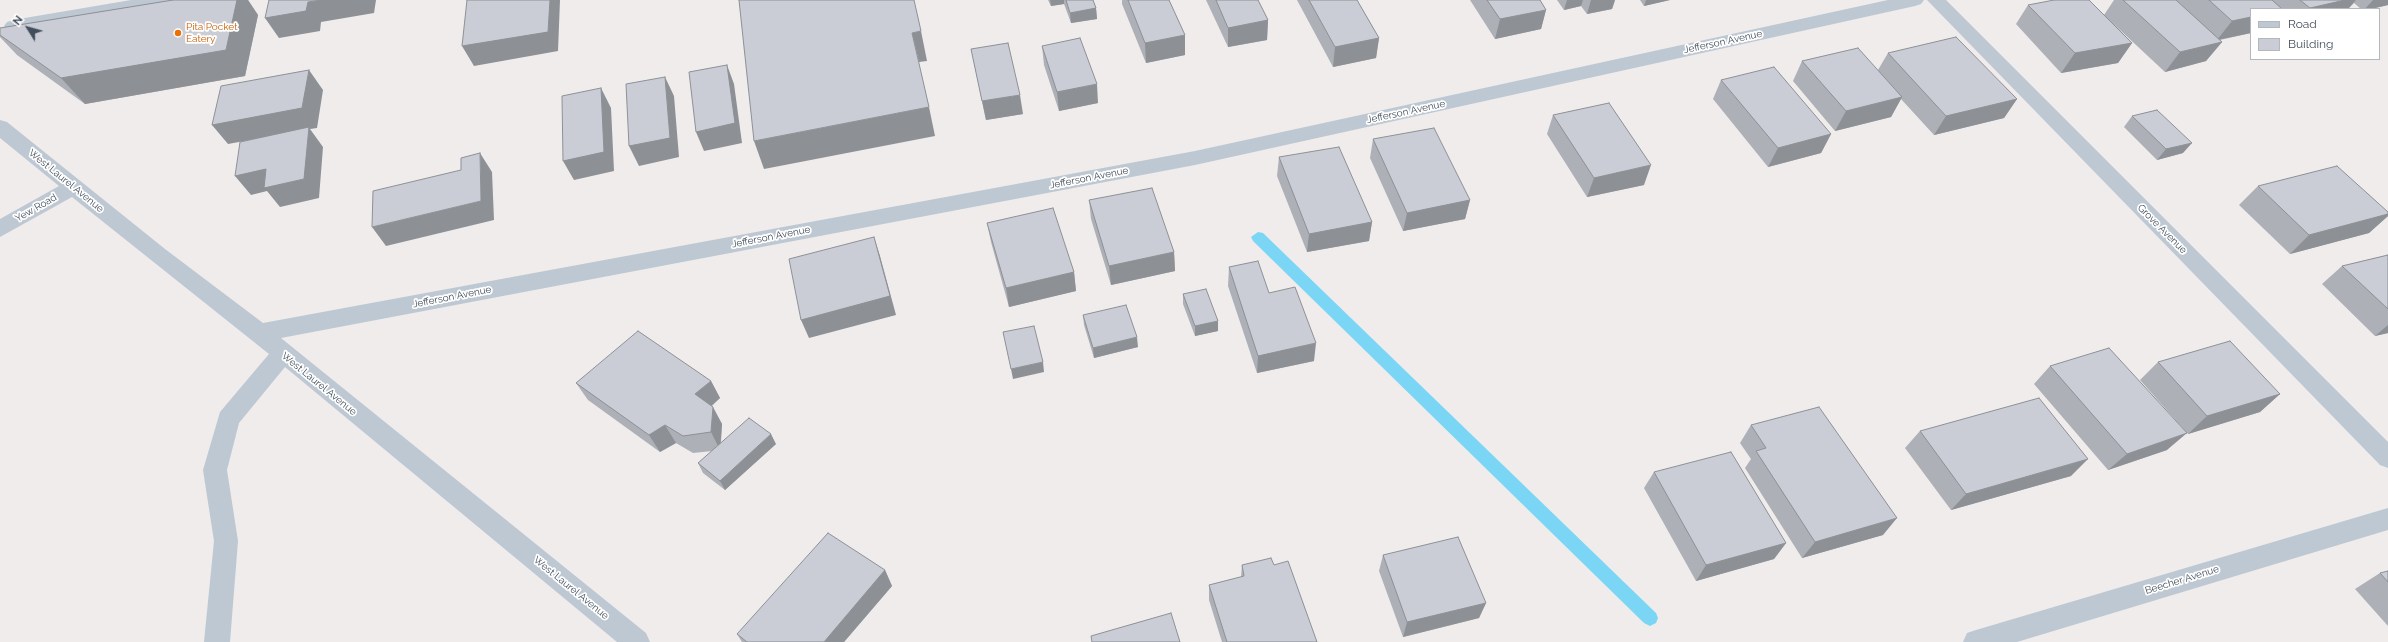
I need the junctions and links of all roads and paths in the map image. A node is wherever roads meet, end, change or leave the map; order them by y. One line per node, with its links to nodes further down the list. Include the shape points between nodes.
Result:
1 (166, 0): 4 (street)
2 (1914, 0): 8 (street, Jefferson Avenue, via 1195,158)
3 (1936, 0): 10 (street, Grove Avenue)
4 (13, 26)
5 (0, 127): 6 (street, West Laurel Avenue)
6 (73, 187): 7 (street, Yew Road); 8 (street, West Laurel Avenue)
7 (0, 229)
8 (259, 333): 9 (street, West Laurel Avenue)
9 (283, 354): 12 (street, via 228,419 215,470 226,541); 13 (street, West Laurel Avenue)
10 (2388, 458)
11 (2388, 519): 14 (street, Beecher Avenue)
12 (217, 642)
13 (638, 642)
14 (1976, 642)

